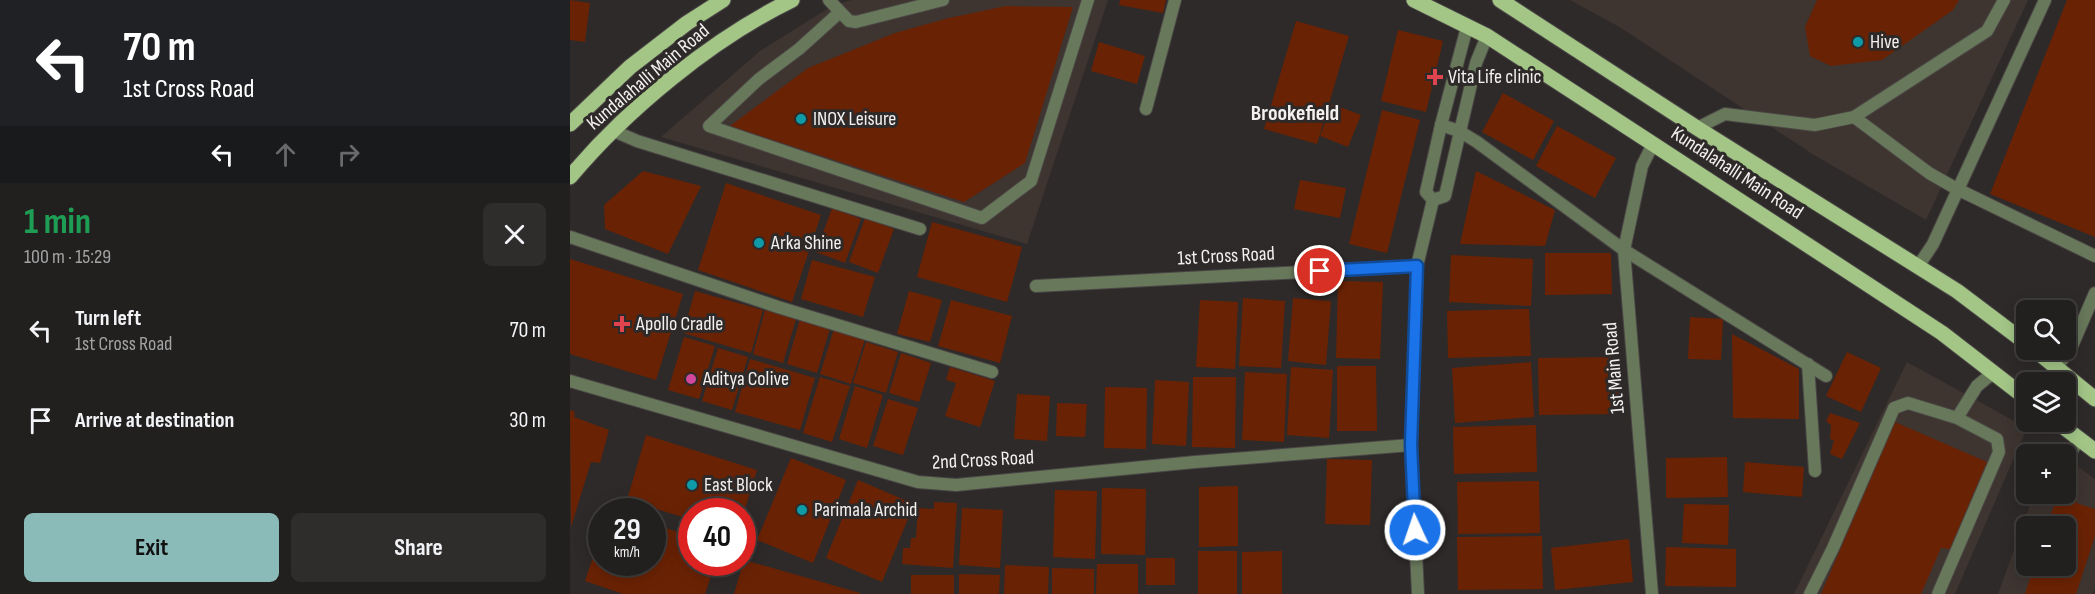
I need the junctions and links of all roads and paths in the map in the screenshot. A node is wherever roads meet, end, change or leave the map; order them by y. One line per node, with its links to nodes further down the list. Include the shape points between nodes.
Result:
1 (723, 0): 16 (main road, Kundalahalli Main Road, via 630,67)
2 (792, 0): 19 (main road, Kundalahalli Main Road, via 710,49)
3 (829, 0): 11 (street)
4 (943, 0): 11 (street, via 856,22)
5 (1089, 0): 11 (street, via 1031,181 982,219 709,126)
6 (1175, 0): 14 (street)
7 (1414, 0): 12 (main road, Kundalahalli Main Road)
8 (1500, 0): 18 (main road, Kundalahalli Main Road)
9 (2004, 0): 15 (street, via 1987,31)
10 (2045, 0): 23 (street)
11 (840, 12)
12 (1467, 27): 13 (main road, Kundalahalli Main Road); 17 (street)
13 (1486, 36): 20 (street); 21 (main road, Kundalahalli Main Road)
14 (1146, 109)
15 (1854, 117): 18 (street, via 1815,125 1725,114); 23 (street)
16 (570, 124)
17 (1441, 125): 20 (street); 24 (street, via 1426,192)
18 (1697, 128): 29 (main road, Kundalahalli Main Road)
19 (614, 131): 22 (main road, Kundalahalli Main Road); 25 (street)
20 (1459, 131): 24 (street, via 1445,196); 27 (street)
21 (1653, 144): 27 (street, 1st Main Road, via 1642,166); 38 (main road, Kundalahalli Main Road, via 1942,333)
22 (570, 177)
23 (1957, 189): 28 (street); 29 (street, via 1933,244)
24 (1433, 200): 30 (street)
25 (920, 229)
26 (570, 237): 37 (street, via 778,307)
27 (1624, 250): 35 (street); 51 (street, 1st Main Road)
28 (2095, 256)
29 (1918, 265): 33 (main road, Kundalahalli Main Road)
30 (1417, 266): 31 (street, 1st Cross Road); 47 (street)
31 (1036, 286)
32 (2095, 293): 36 (street, via 2078,336)
33 (2016, 335)
34 (2048, 360): 36 (main road)
35 (1808, 364): 39 (street); 49 (street)
36 (2057, 367): 42 (main road)
37 (992, 372)
38 (1994, 372): 41 (main road, Kundalahalli Main Road); 43 (street, via 1977,386)
39 (1826, 376)
40 (570, 381): 47 (street, 2nd Cross Road, via 918,482 956,485)
41 (2016, 390)
42 (2095, 399)
43 (1957, 418): 52 (street, via 1908,403 1894,408); 53 (street, via 1997,438 1999,452)
44 (2070, 432): 45 (main road)
45 (2079, 439): 46 (street); 48 (main road)
46 (2076, 444)
47 (1411, 445): 50 (street)
48 (2095, 451)
49 (1815, 471)
50 (1418, 594)
51 (1652, 594)
52 (1810, 594)
53 (1938, 594)

